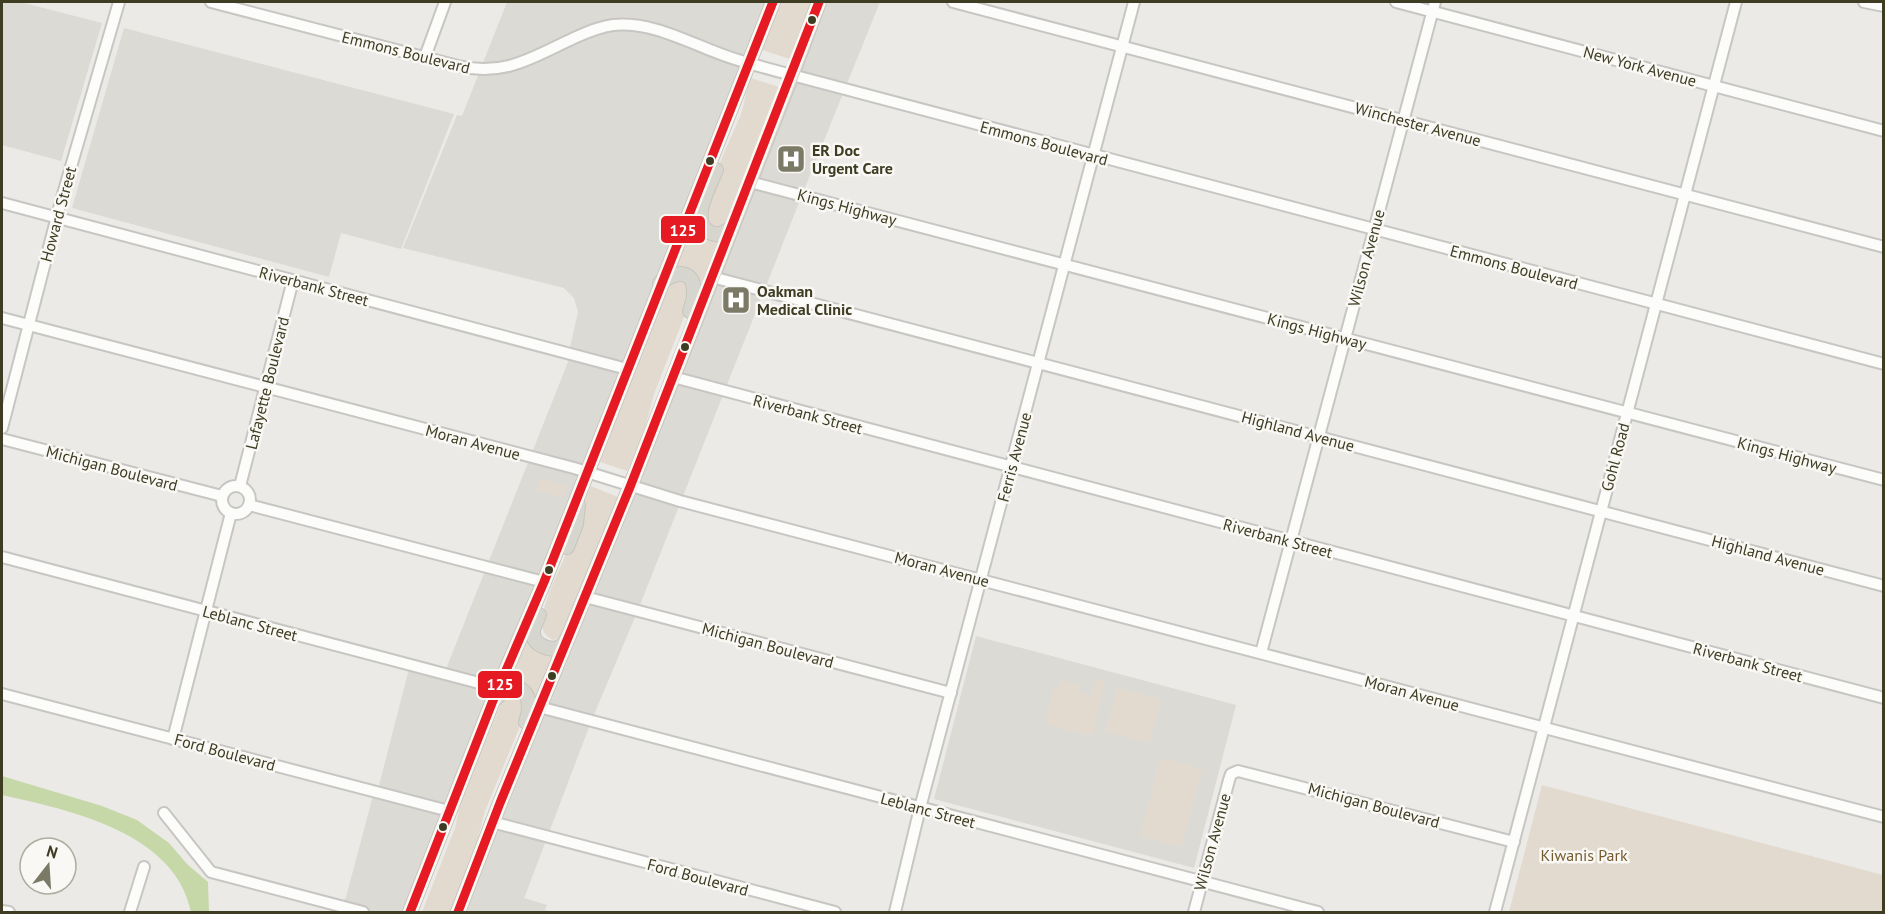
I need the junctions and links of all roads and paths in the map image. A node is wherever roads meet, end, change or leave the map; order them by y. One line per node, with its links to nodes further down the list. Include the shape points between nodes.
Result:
1 (119, 2): 25 (street, Howard Street)
2 (211, 2): 14 (street, Emmons Boulevard)
3 (445, 2): 14 (street)
4 (773, 2): 15 (main road)
5 (819, 2): 16 (main road)
6 (953, 2): 13 (street, Winchester Avenue)
7 (1134, 2): 13 (street, Ferris Avenue)
8 (1396, 2): 11 (street, New York Avenue)
9 (1736, 2): 17 (street, Gohl Road)
10 (1864, 2): 12 (street)
11 (1433, 6): 17 (street, New York Avenue); 19 (street, Wilson Avenue)
12 (1884, 6)
13 (1122, 46): 19 (street, Winchester Avenue); 21 (street, Ferris Avenue)
14 (425, 57): 15 (street, Emmons Boulevard, via 467,68 499,69 523,63 593,30 625,25 655,29)
15 (749, 63): 16 (street, Emmons Boulevard); 18 (main road)
16 (792, 75): 21 (street, Emmons Boulevard); 22 (main road)
17 (1714, 86): 20 (street, New York Avenue); 23 (street, Gohl Road)
18 (729, 113): 26 (main road, via 729,135 700,220 711,233 720,234); 30 (main road)
19 (1402, 120): 23 (street, Winchester Avenue); 27 (street, Wilson Avenue)
20 (1884, 131)
21 (1093, 156): 27 (street, Emmons Boulevard); 29 (street, Ferris Avenue)
22 (750, 182): 26 (main road); 29 (street, Kings Highway)
23 (1685, 194): 28 (street, Winchester Avenue); 33 (street, Gohl Road)
24 (2, 203): 25 (street, Riverbank Street)
25 (57, 218): 32 (street, Riverbank Street); 35 (street, Howard Street)
26 (731, 228): 31 (main road)
27 (1374, 230): 33 (street, Emmons Boulevard); 36 (street, Wilson Avenue)
28 (1884, 247)
29 (1064, 264): 36 (street, Kings Highway); 37 (street, Ferris Avenue)
30 (666, 277): 39 (main road); 42 (main road, via 687,277 696,291 668,372)
31 (712, 277): 37 (street, Highland Avenue); 40 (main road)
32 (293, 280): 39 (street, Riverbank Street); 41 (street, Lafayette Boulevard)
33 (1656, 305): 38 (street, Emmons Boulevard); 43 (street, Gohl Road)
34 (2, 318): 35 (street, Moran Avenue)
35 (29, 325): 41 (street, Moran Avenue); 44 (street, Howard Street)
36 (1344, 338): 43 (street, Kings Highway); 45 (street, Wilson Avenue)
37 (1039, 362): 45 (street, Highland Avenue); 47 (street, Ferris Avenue)
38 (1884, 364)
39 (627, 369): 48 (main road)
40 (673, 377): 42 (main road); 47 (street, Riverbank Street)
41 (265, 388): 48 (street, Moran Avenue); 50 (street, Lafayette Boulevard)
42 (668, 390): 51 (main road)
43 (1627, 413): 49 (street, Kings Highway); 55 (street, Gohl Road)
44 (2, 428)
45 (1319, 437): 55 (street, Highland Avenue); 57 (street, Wilson Avenue)
46 (2, 439): 53 (street, Michigan Boulevard)
47 (1011, 468): 57 (street, Riverbank Street); 59 (street, Ferris Avenue)
48 (586, 472): 51 (street, Moran Avenue); 52 (main road)
49 (1884, 480)
50 (240, 486): 53 (street, via 231,486); 54 (street, via 249,495)
51 (630, 487): 59 (street, Moran Avenue); 62 (main road)
52 (579, 491): 60 (main road); 65 (main road, via 576,524 533,630 535,640 551,649 560,647)
53 (222, 496): 56 (street, via 222,505)
54 (249, 505): 56 (street, via 241,513); 60 (street)
55 (1601, 511): 61 (street, Highland Avenue); 64 (street, Gohl Road)
56 (231, 513): 63 (street)
57 (1292, 542): 64 (street, Riverbank Street); 66 (street, Wilson Avenue)
58 (2, 557): 63 (street, Leblanc Street)
59 (981, 580): 66 (street, Moran Avenue); 68 (street, Ferris Avenue)
60 (544, 582): 67 (main road)
61 (1884, 586)
62 (585, 597): 65 (main road); 68 (street, Michigan Boulevard)
63 (206, 611): 67 (street, Leblanc Street); 74 (street)
64 (1574, 616): 70 (street, Riverbank Street); 73 (street, Gohl Road)
65 (569, 637): 72 (main road)
66 (1261, 653): 73 (street, Moran Avenue)
67 (498, 688): 71 (main road)
68 (951, 693): 77 (street, Ferris Avenue)
69 (2, 694): 74 (street, Ford Boulevard)
70 (1884, 698)
71 (492, 703): 76 (main road); 81 (main road, via 510,687 522,690 530,703 530,713 490,812)
72 (539, 707): 77 (street, Leblanc Street); 81 (main road)
73 (1544, 727): 80 (street, Moran Avenue); 82 (street, Gohl Road)
74 (173, 739): 78 (street, Ford Boulevard)
75 (1234, 772): 82 (street, Michigan Boulevard); 84 (street, Wilson Avenue, via 1228,780)
76 (461, 781): 78 (main road); 90 (main road, via 452,826)
77 (920, 808): 84 (street, Leblanc Street); 93 (street, Ferris Avenue)
78 (449, 811): 89 (main road)
79 (164, 813): 88 (street, via 211,872)
80 (1884, 817)
81 (492, 822): 91 (main road); 92 (street, Ford Boulevard)
82 (1514, 842): 96 (street, Gohl Road)
83 (144, 867): 87 (street)
84 (1202, 882): 94 (street, Wilson Avenue); 95 (street, Leblanc Street)
85 (2, 910): 86 (street)
86 (9, 912)
87 (130, 912)
88 (363, 912)
89 (410, 912)
90 (420, 912)
91 (458, 912)
92 (835, 912)
93 (895, 912)
94 (1194, 912)
95 (1318, 912)
96 (1495, 912)

